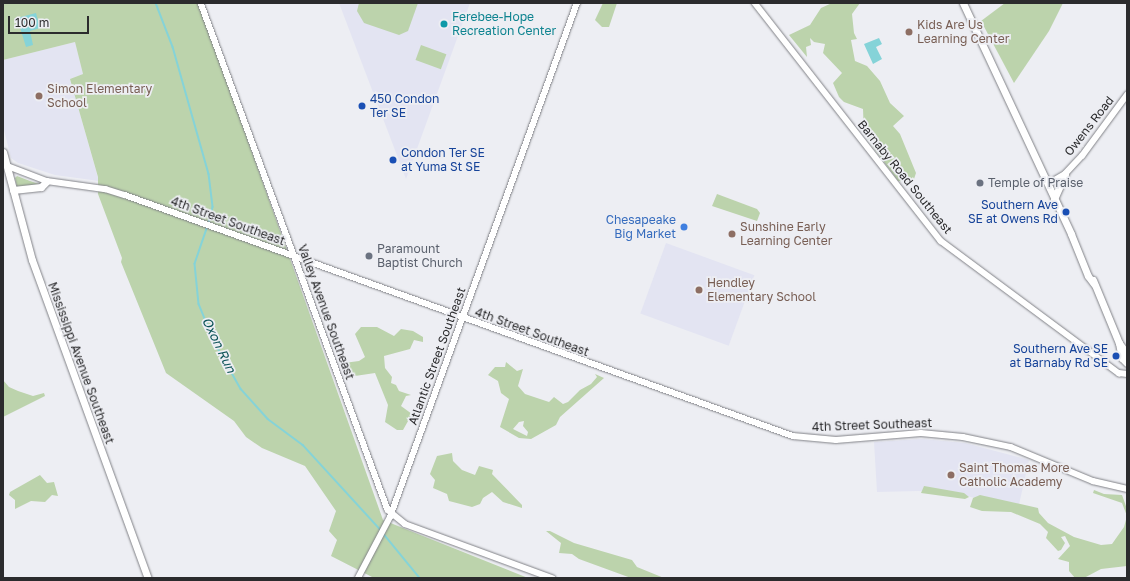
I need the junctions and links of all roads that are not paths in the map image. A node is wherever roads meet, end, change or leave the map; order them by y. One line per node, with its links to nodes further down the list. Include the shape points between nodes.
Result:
1 (201, 3): 13 (street, Valley Avenue Southeast)
2 (577, 3): 14 (street, Atlantic Street Southeast)
3 (755, 3): 18 (street, Barnaby Road Southeast, via 937,237 968,263 1106,364 1119,373)
4 (963, 3): 10 (main road)
5 (1127, 95): 8 (street, Owens Road, via 1082,156)
6 (3, 152): 7 (main road, Mississippi Avenue Southeast)
7 (5, 165): 9 (street, 4th Street Southeast); 11 (main road, Mississippi Avenue Southeast)
8 (1065, 174): 10 (street, Owens Road); 12 (main road)
9 (47, 181): 11 (main road, via 40,187); 13 (street, 4th Street Southeast, via 118,193)
10 (1048, 184): 12 (main road)
11 (13, 190): 21 (main road, Mississippi Avenue Southeast, via 32,260)
12 (1054, 199): 15 (main road, via 1085,267 1089,269)
13 (293, 256): 14 (street, 4th Street Southeast); 20 (street, Valley Avenue Southeast, via 383,503)
14 (462, 318): 19 (street, 4th Street Southeast, via 793,436 836,440 900,433 942,434 1011,447 1093,481); 20 (street, Atlantic Street Southeast)
15 (1119, 343): 16 (main road); 17 (main road, via 1122,358)
16 (1127, 354)
17 (1127, 363)
18 (1127, 374)
19 (1127, 489)
20 (391, 514): 22 (street, Atlantic Street Southeast); 23 (street, via 405,524)
21 (148, 578)
22 (358, 578)
23 (552, 578)

